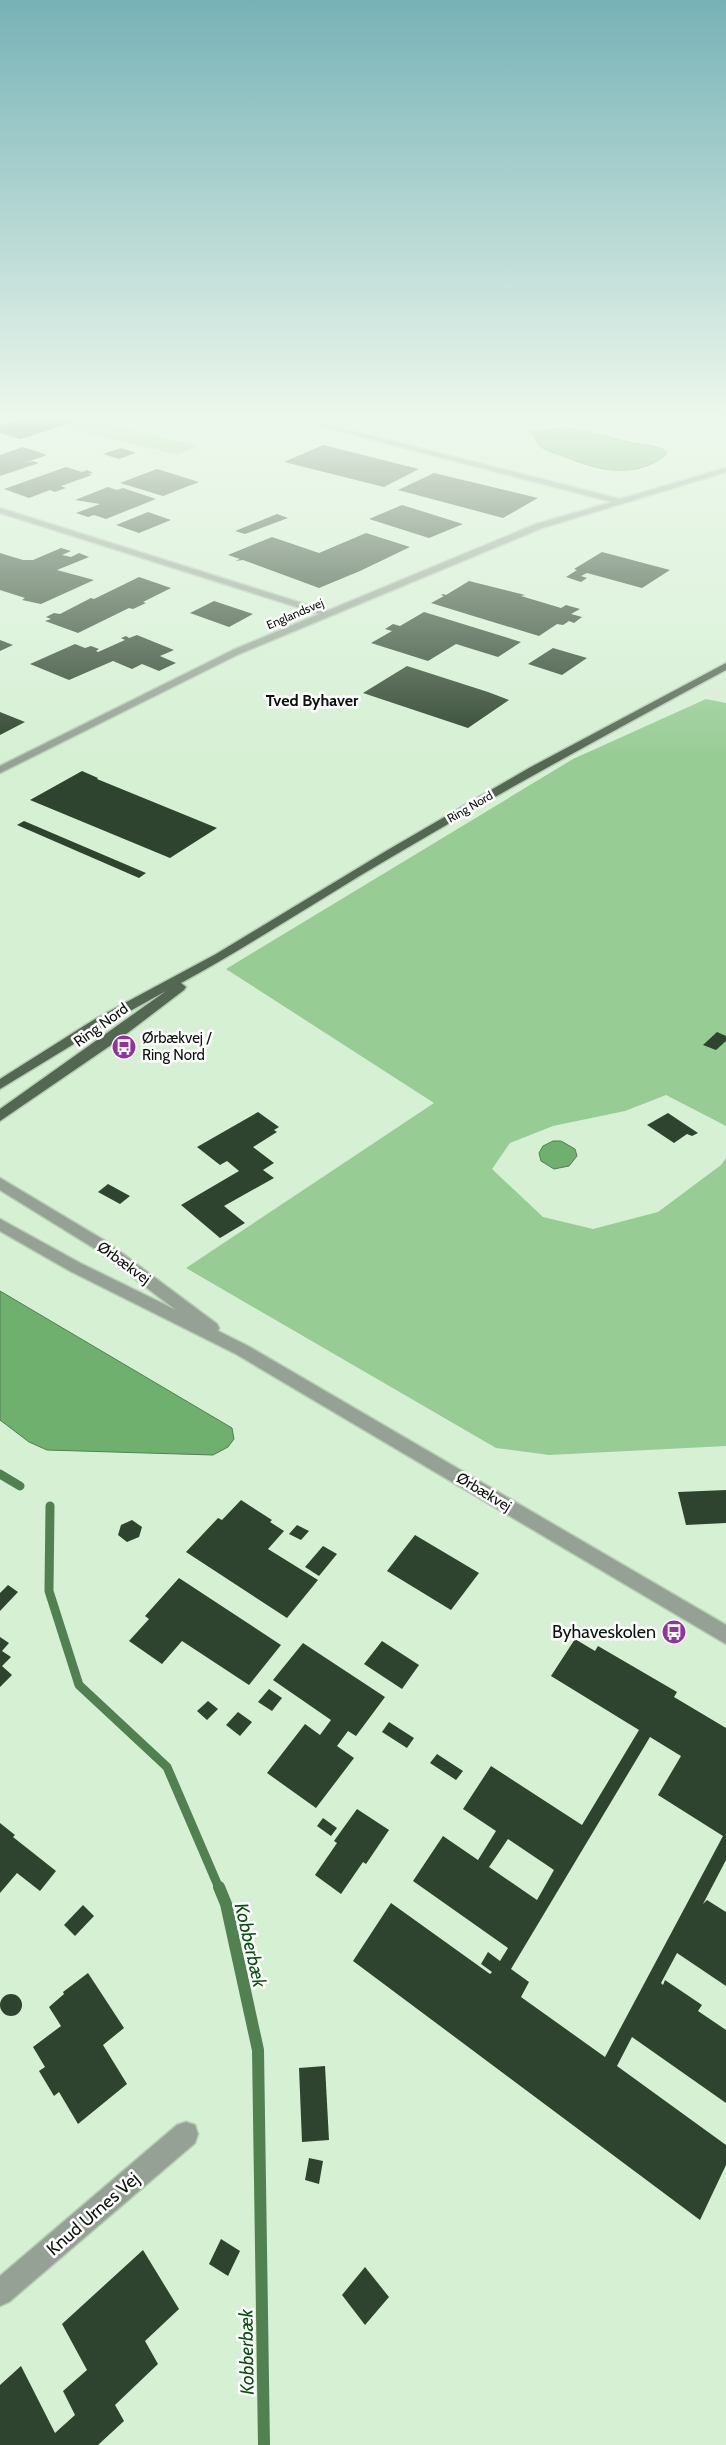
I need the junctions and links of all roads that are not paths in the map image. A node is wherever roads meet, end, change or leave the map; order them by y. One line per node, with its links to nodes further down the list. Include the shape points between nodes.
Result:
1 (69, 532): 3 (street)
2 (524, 532): 3 (street, Englandsvej)
3 (327, 614): 5 (street, Englandsvej, via 236,652)
4 (726, 666): 6 (main road, Ring Nord, via 533,770)
5 (0, 770)
6 (220, 957): 7 (main road, Ring Nord, via 100,1022); 8 (main road, Ring Nord)
7 (0, 1085)
8 (0, 1116)
9 (0, 1184): 11 (street, Ørbækvej, via 102,1246)
10 (0, 1224): 11 (street, Ørbækvej, via 75,1267)
11 (242, 1350): 12 (street, Ørbækvej)
12 (726, 1635)
13 (186, 2134): 14 (street, Knud Urnes Vej)
14 (0, 2293)

